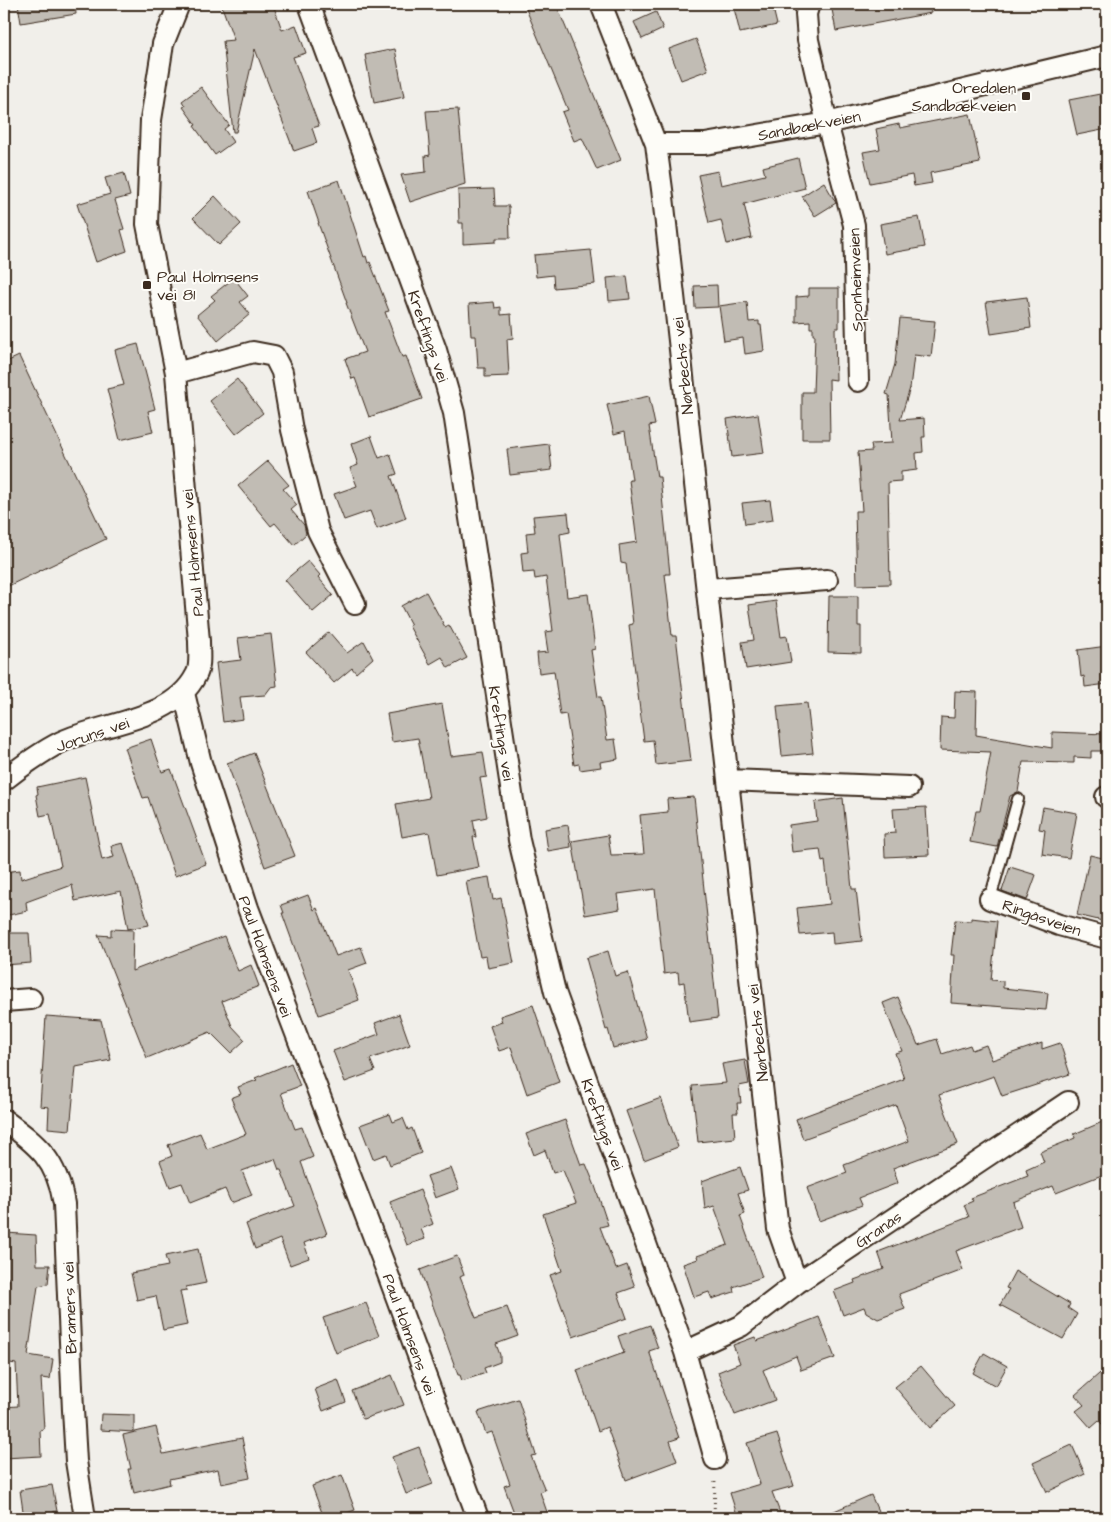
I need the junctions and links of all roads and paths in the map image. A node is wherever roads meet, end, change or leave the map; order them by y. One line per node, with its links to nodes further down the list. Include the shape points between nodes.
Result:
1 (179, 4): 8 (street, Paul Holmsens vei, via 163,44 151,120 147,224)
2 (309, 4): 25 (street, Kreftings vei, via 436,350 454,413 519,840 555,992)
3 (601, 4): 7 (street)
4 (809, 4): 6 (street, Sponheimveien, via 806,14 808,40)
5 (1107, 56): 6 (street, Sandbækveien)
6 (826, 123): 7 (street, Sandbækveien, via 705,144); 9 (street, Sponheimveien, via 854,225)
7 (656, 144): 11 (street, Nørbechs vei)
8 (176, 373): 12 (street, via 253,352 274,356 282,372 292,430 318,531); 13 (street, Paul Holmsens vei, via 199,641 197,674)
9 (858, 381)
10 (827, 580): 11 (street)
11 (708, 589): 15 (street, Nørbechs vei)
12 (355, 604)
13 (184, 693): 14 (street, Joruns vei, via 148,715 62,741); 28 (street, Paul Holmsens vei, via 201,763 248,908)
14 (4, 780)
15 (728, 780): 16 (street); 24 (street, Nørbechs vei, via 778,1229)
16 (909, 787)
17 (1018, 799): 18 (lane, Ringåsveien)
18 (990, 899): 19 (street, Ringåsveien, via 1059,925)
19 (1107, 938)
20 (31, 999): 21 (street)
21 (4, 1000)
22 (1068, 1102): 24 (street, Granås)
23 (4, 1120): 27 (street, Bramers vei, via 38,1147 56,1172 61,1187 76,1452)
24 (797, 1283): 25 (street, Granås, via 741,1326)
25 (685, 1352): 26 (street, Kreftings vei)
26 (715, 1459): 29 (path)
27 (85, 1518)
28 (478, 1518)
29 (714, 1518)

